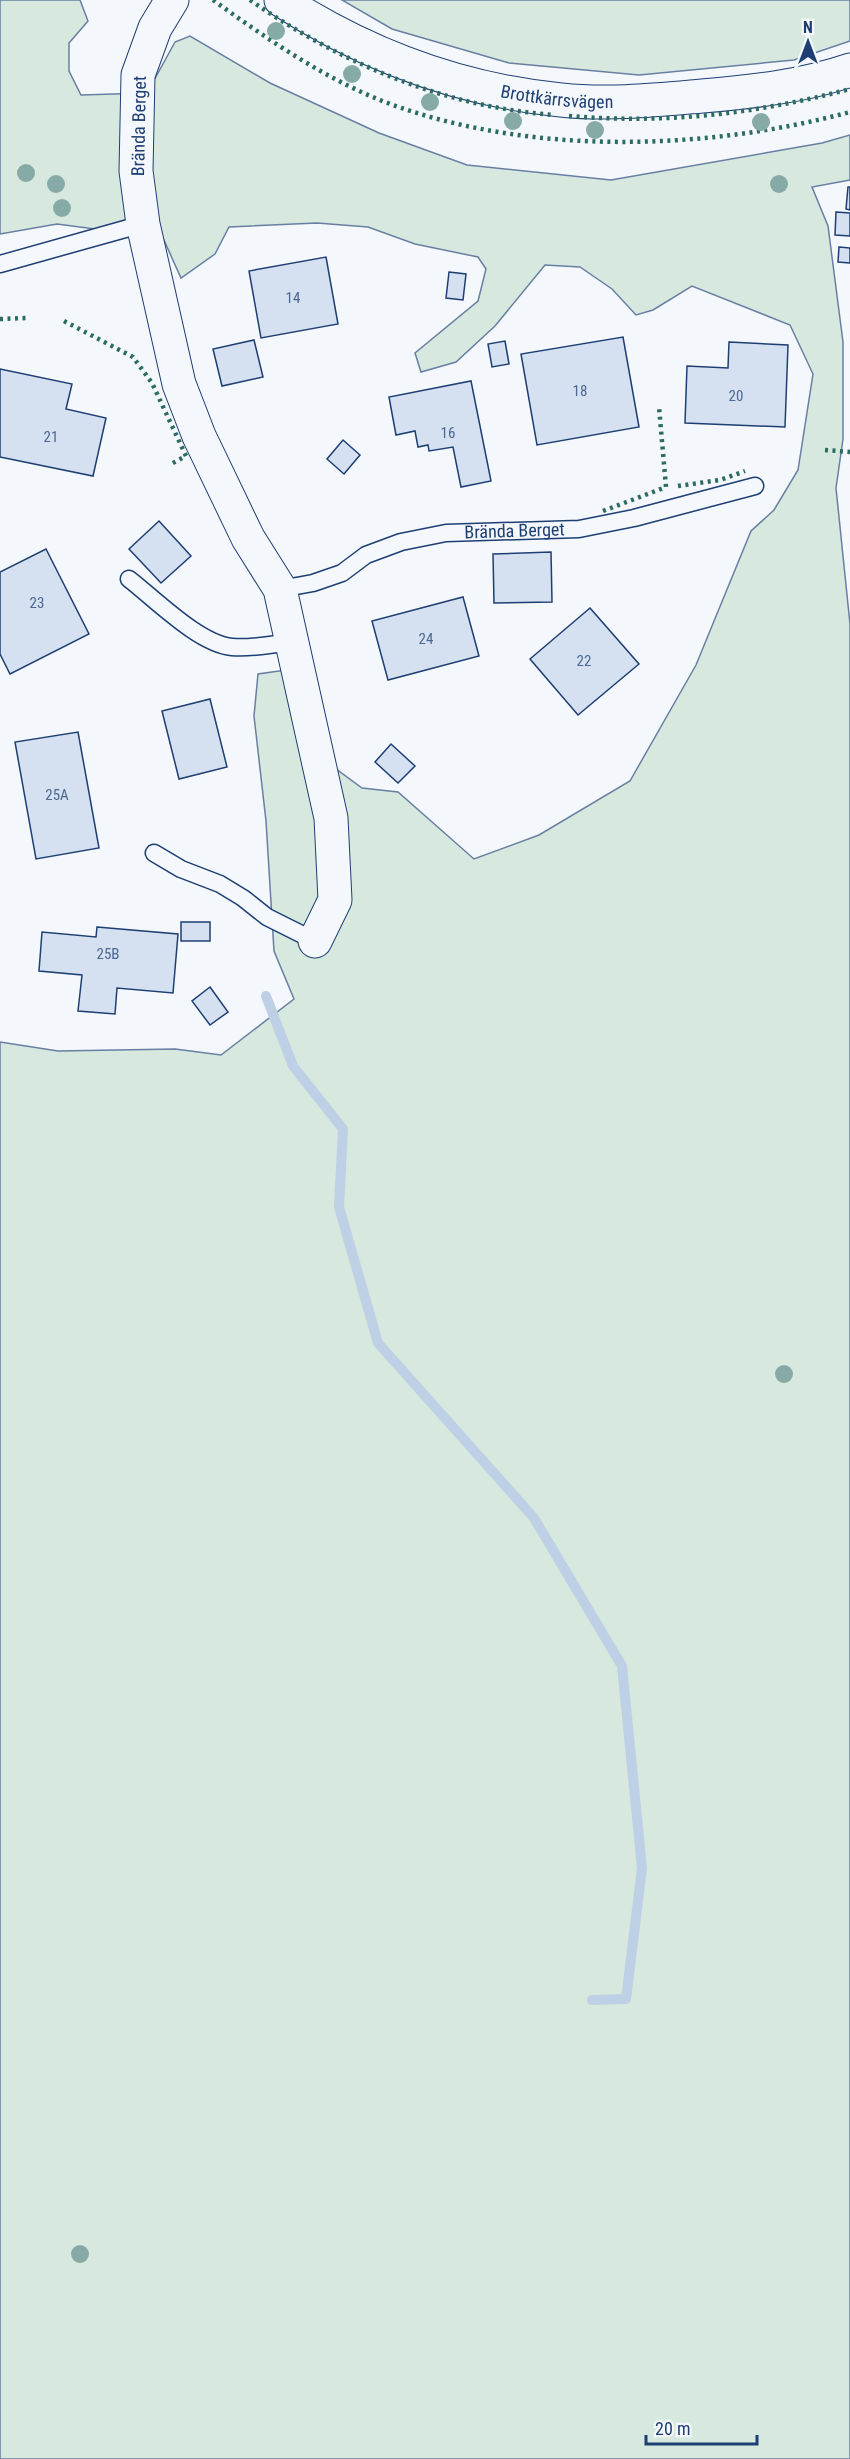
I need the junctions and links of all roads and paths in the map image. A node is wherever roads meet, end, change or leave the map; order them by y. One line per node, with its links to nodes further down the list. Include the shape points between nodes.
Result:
1 (172, 0): 4 (street, Brända Berget, via 155,28 138,75 136,171)
2 (281, 0): 3 (street, Brottkärrsvägen, via 322,27 420,70 488,88 562,100 647,101 747,93)
3 (850, 70)
4 (143, 224): 5 (lane); 8 (street, Brända Berget, via 179,384 243,527)
5 (0, 264)
6 (755, 486): 8 (lane, Brända Berget, via 579,529 446,533 401,542 366,555 342,573)
7 (129, 579): 9 (lane, via 214,642 230,648)
8 (280, 589): 9 (street, Brända Berget)
9 (292, 642): 11 (street, Brända Berget, via 330,818 334,862 335,900)
10 (154, 853): 11 (lane, via 181,869 220,884 267,917)
11 (315, 941)

